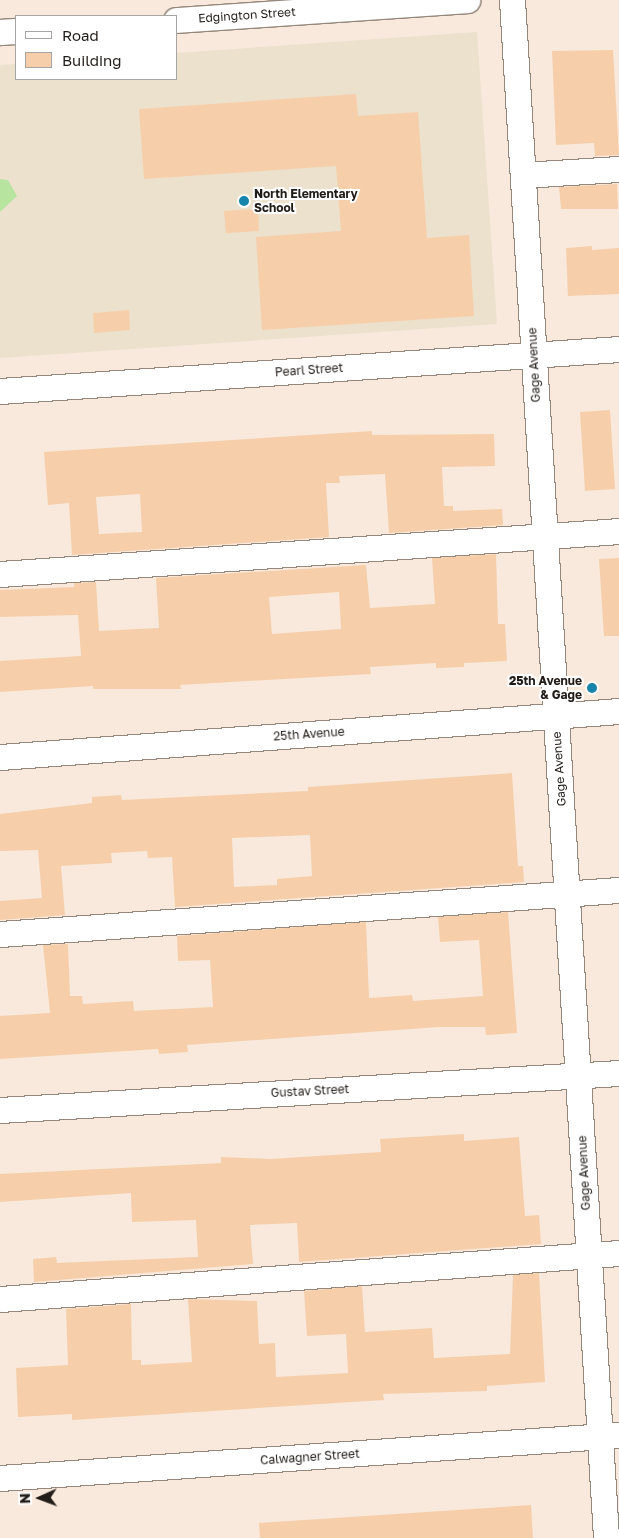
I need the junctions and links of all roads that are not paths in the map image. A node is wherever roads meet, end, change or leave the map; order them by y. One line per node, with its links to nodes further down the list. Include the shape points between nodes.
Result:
1 (467, 0): 3 (street, Edgington Street)
2 (512, 0): 7 (street, Gage Avenue)
3 (178, 20)
4 (15, 31): 5 (street)
5 (0, 32)
6 (619, 169): 7 (street)
7 (523, 175): 9 (street, Gage Avenue)
8 (619, 348): 9 (street, Pearl Street)
9 (534, 354): 10 (street, Pearl Street); 12 (street, Gage Avenue)
10 (0, 391)
11 (619, 531): 12 (street)
12 (544, 536): 13 (street); 15 (street, Gage Avenue)
13 (0, 574)
14 (619, 711): 15 (street, 25th Avenue)
15 (556, 716): 16 (street, 25th Avenue); 18 (street, Gage Avenue)
16 (0, 757)
17 (619, 890): 18 (street)
18 (567, 894): 19 (street); 21 (street, Gage Avenue)
19 (0, 934)
20 (619, 1073): 21 (street, Gustav Street)
21 (578, 1076): 22 (street, Gustav Street); 24 (street, Gage Avenue)
22 (0, 1110)
23 (619, 1253): 24 (street)
24 (589, 1255): 25 (street); 26 (street, Gage Avenue)
25 (0, 1299)
26 (609, 1436): 27 (street, Calwagner Street); 28 (street, Gage Avenue)
27 (0, 1478)
28 (606, 1538)

